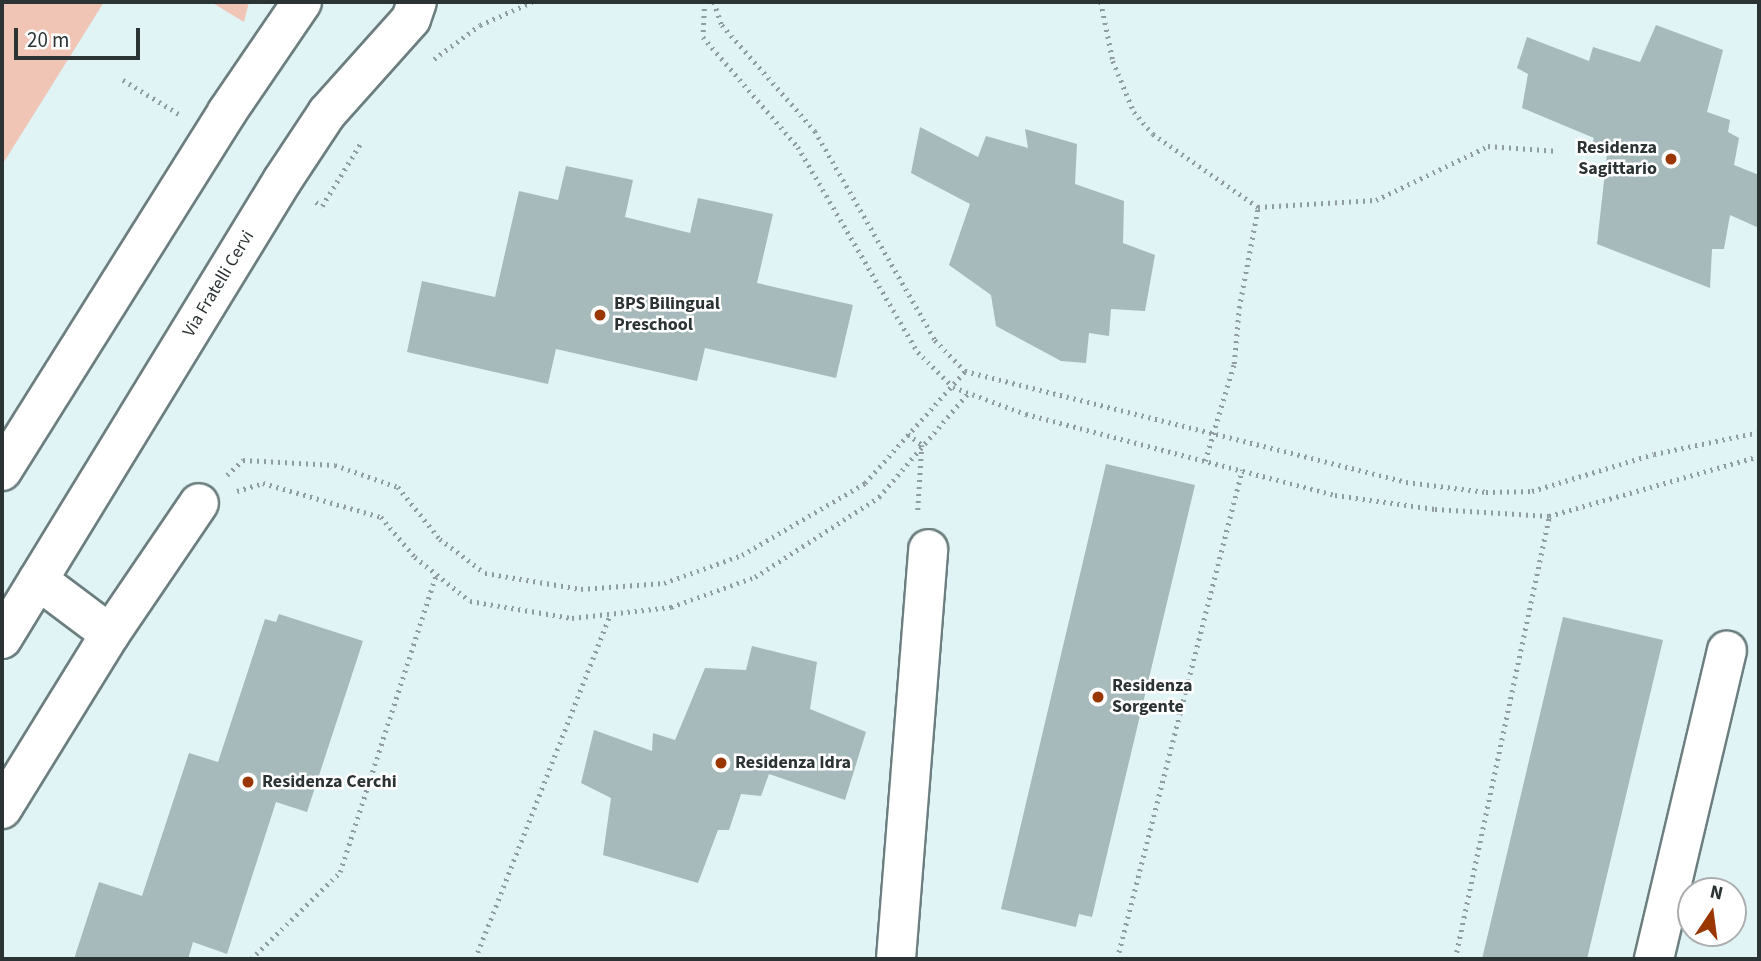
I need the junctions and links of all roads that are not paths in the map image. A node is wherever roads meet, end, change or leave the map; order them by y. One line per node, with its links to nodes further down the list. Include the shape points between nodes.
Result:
1 (303, 2): 3 (street)
2 (417, 2): 6 (street, Via Fratelli Cervi, via 411,19 327,113 282,181)
3 (4, 462)
4 (200, 503): 7 (street)
5 (928, 549): 11 (street)
6 (38, 580): 7 (street); 8 (street, Via Fratelli Cervi)
7 (110, 634): 10 (street)
8 (2, 639)
9 (1727, 651): 12 (street)
10 (2, 809)
11 (896, 959)
12 (1654, 959)

